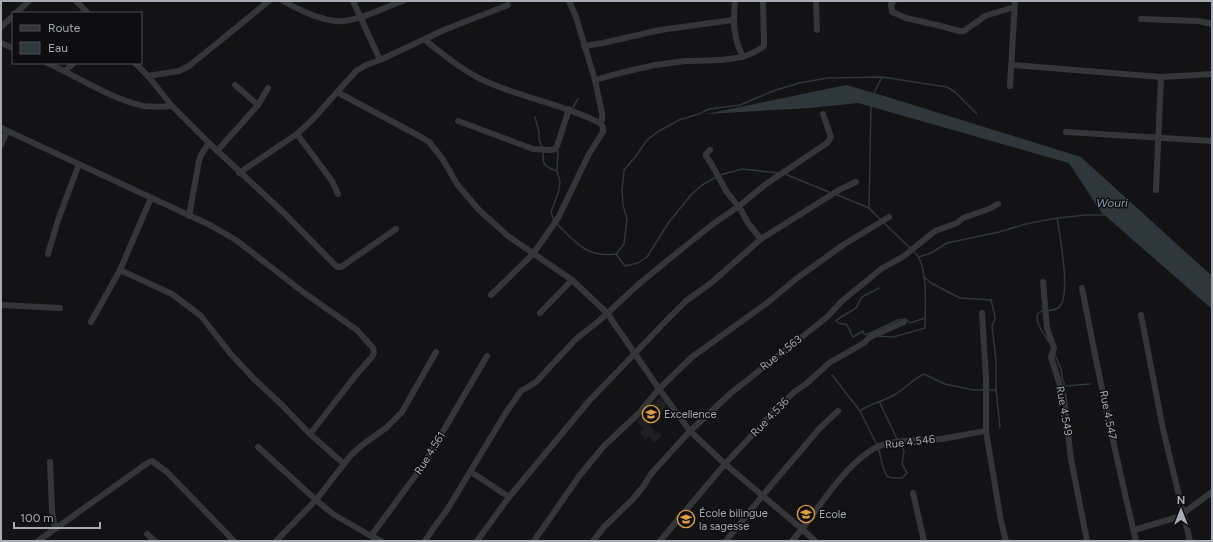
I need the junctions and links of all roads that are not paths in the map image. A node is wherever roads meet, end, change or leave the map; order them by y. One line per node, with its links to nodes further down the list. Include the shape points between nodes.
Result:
1 (29, 1): 15 (street)
2 (76, 1): 16 (street)
3 (269, 1): 36 (street, via 189,66 179,71)
4 (284, 1): 18 (street, via 316,17 336,21)
5 (353, 1): 18 (street)
6 (403, 1): 12 (street)
7 (569, 1): 26 (street)
8 (735, 1): 20 (street)
9 (763, 1): 28 (street, via 764,46)
10 (816, 1): 23 (street)
11 (894, 1): 13 (street, via 891,4 892,12 959,32 985,16)
12 (395, 2): 18 (street)
13 (1015, 4): 33 (street)
14 (508, 5): 24 (street)
15 (17, 12)
16 (87, 12)
17 (12, 17): 22 (street)
18 (360, 17): 29 (street)
19 (1141, 19): 21 (street, via 1198,21)
20 (733, 20): 26 (street, via 660,30); 28 (street, via 738,46)
21 (1212, 24)
22 (1, 27)
23 (817, 30)
24 (425, 40): 29 (street); 45 (street, via 455,64 484,81)
25 (1, 43): 27 (street)
26 (584, 46): 38 (street)
27 (12, 48)
28 (744, 57): 38 (street, via 685,61 625,71)
29 (380, 60): 42 (street, via 356,71)
30 (49, 64): 34 (street)
31 (73, 64): 34 (street)
32 (136, 64): 36 (street)
33 (1012, 65): 37 (street); 40 (street)
34 (66, 71): 44 (street, via 94,87 130,102 145,106)
35 (1212, 74): 37 (street)
36 (148, 76): 44 (street)
37 (1161, 77): 52 (street)
38 (595, 80): 48 (street, via 602,114)
39 (235, 85): 43 (street)
40 (1010, 86)
41 (268, 88): 43 (street)
42 (337, 92): 51 (street); 71 (street, via 429,142 457,184 479,210)
43 (258, 105): 57 (street)
44 (172, 106): 54 (street)
45 (568, 109): 47 (street, via 557,146 551,150 533,149); 48 (street)
46 (823, 114): 65 (street, via 830,140)
47 (458, 121)
48 (600, 123): 71 (street, via 603,132 589,154 558,218)
49 (4, 129): 55 (street); 58 (street)
50 (1066, 132): 52 (street)
51 (297, 134): 59 (street); 62 (street, via 332,181)
52 (1159, 138): 53 (street); 61 (street)
53 (1212, 141)
54 (209, 144): 57 (street); 66 (street, via 199,161)
55 (1, 145)
56 (710, 150): 65 (street, via 706,156 726,191)
57 (217, 151): 59 (street)
58 (79, 164): 63 (street); 70 (street)
59 (239, 173): 68 (street, via 285,214 336,267 341,267)
60 (856, 182): 69 (street)
61 (1156, 190)
62 (338, 194)
63 (151, 198): 66 (street); 72 (street)
64 (998, 204): 90 (street, Rue 4.563, via 935,231 904,256 881,269 827,317 731,393)
65 (739, 206): 69 (street); 80 (street, via 678,252)
66 (189, 216): 92 (street, via 236,240 357,330 373,348 372,357)
67 (889, 217): 88 (street, via 843,245 692,356)
68 (396, 228)
69 (761, 239): 86 (street, via 711,283 686,301)
70 (48, 254)
71 (533, 254): 73 (street); 76 (street)
72 (120, 270): 83 (street); 92 (street, via 172,294 201,316 254,379)
73 (572, 280): 79 (street); 80 (street)
74 (1043, 282): 124 (street, Rue 4.549, via 1047,328 1054,348 1051,357 1064,398 1071,460)
75 (1082, 288): 106 (street, Rue 4.547)
76 (491, 295)
77 (1, 305): 78 (street)
78 (60, 308)
79 (540, 313)
80 (607, 313): 86 (street); 97 (street, via 576,339 536,382 521,391)
81 (982, 313): 91 (street)
82 (1141, 315): 103 (street, via 1163,429)
83 (91, 322)
84 (904, 322): 96 (street, Rue 4.536, via 870,337 821,370 794,392)
85 (436, 352): 95 (street, via 402,412 386,428 362,445)
86 (635, 354): 88 (street); 101 (street, via 589,401)
87 (487, 356): 108 (street, Rue 4.561, via 424,464)
88 (659, 389): 90 (street); 116 (street, via 580,475)
89 (838, 411): 100 (street, via 819,429)
90 (690, 431): 96 (street); 117 (street, Rue 4.563)
91 (986, 431): 105 (street, Rue 4.546, via 891,443 870,450 850,468); 123 (street)
92 (310, 434): 95 (street)
93 (258, 447): 102 (street)
94 (50, 462): 104 (street)
95 (344, 464): 102 (street)
96 (725, 464): 100 (street); 118 (street, Rue 4.536)
97 (472, 472): 101 (street); 114 (street)
98 (1212, 492): 103 (street)
99 (913, 493): 122 (street)
100 (763, 495): 105 (street); 119 (street)
101 (509, 497): 115 (street)
102 (316, 500): 108 (street); 112 (street)
103 (1183, 514): 106 (street); 126 (street)
104 (55, 528): 109 (street); 111 (street, via 152,461 167,472)
105 (802, 529): 120 (street, Rue 4.546); 121 (street)
106 (1134, 530): 125 (street, Rue 4.547)
107 (147, 534): 110 (street)
108 (371, 536): 113 (street)
109 (38, 541)
110 (155, 541)
111 (234, 541)
112 (276, 541)
113 (382, 541)
114 (425, 541)
115 (477, 541)
116 (534, 541)
117 (593, 541)
118 (660, 541)
119 (726, 541)
120 (792, 541)
121 (815, 541)
122 (924, 541)
123 (1006, 541)
124 (1087, 541)
125 (1136, 541)
126 (1190, 541)

